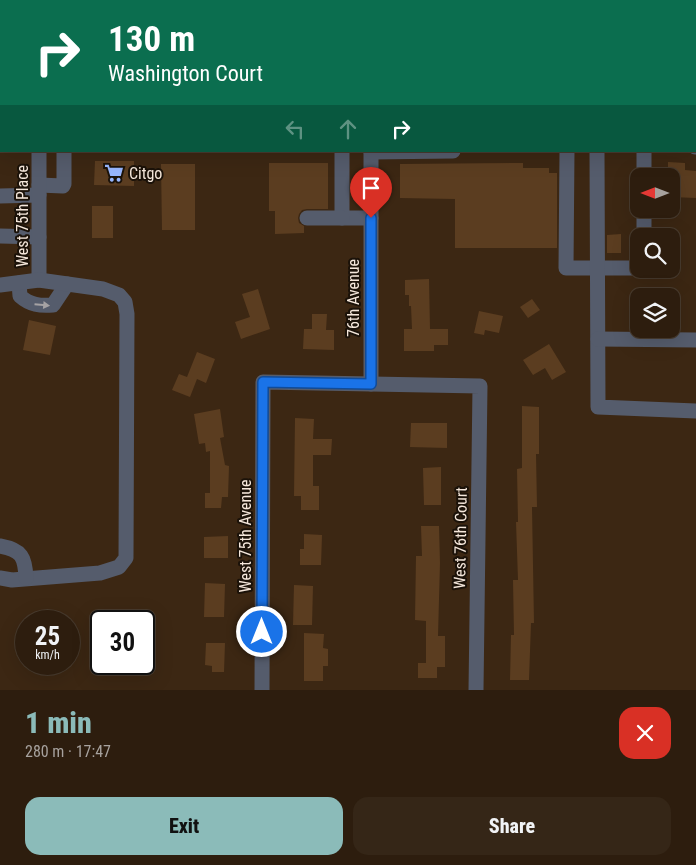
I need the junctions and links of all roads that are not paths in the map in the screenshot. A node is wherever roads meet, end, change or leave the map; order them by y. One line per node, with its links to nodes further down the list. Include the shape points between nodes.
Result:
1 (342, 152): 12 (street)
2 (371, 152): 13 (street, 76th Avenue)
3 (566, 152): 16 (street, via 566,268)
4 (597, 152): 16 (street)
5 (644, 152): 8 (street)
6 (39, 158): 7 (street); 9 (street, West 75th Place)
7 (64, 158): 9 (street, via 62,186)
8 (644, 168)
9 (39, 190): 10 (street); 15 (street, West 75th Place)
10 (0, 196)
11 (307, 218): 12 (street)
12 (342, 218): 13 (street)
13 (371, 218): 24 (street, 76th Avenue)
14 (0, 236): 15 (street)
15 (39, 237): 18 (street, West 75th Place)
16 (597, 268): 17 (street); 22 (street)
17 (630, 268)
18 (39, 280): 19 (street); 20 (street)
19 (19, 283): 20 (street, one-way to 20, via 20,296 28,303 42,306 53,305); 21 (street)
20 (67, 284): 28 (street, via 103,289 119,295 126,302 126,558 119,567 100,574)
21 (0, 285)
22 (598, 339): 23 (street); 25 (street, via 598,407)
23 (696, 340)
24 (371, 384): 29 (street, West 75th Avenue, via 263,382); 30 (street, West 76th Court, via 480,386)
25 (696, 411)
26 (0, 546): 28 (street, via 21,554)
27 (0, 578): 28 (street)
28 (26, 578)
29 (262, 690)
30 (476, 690)

